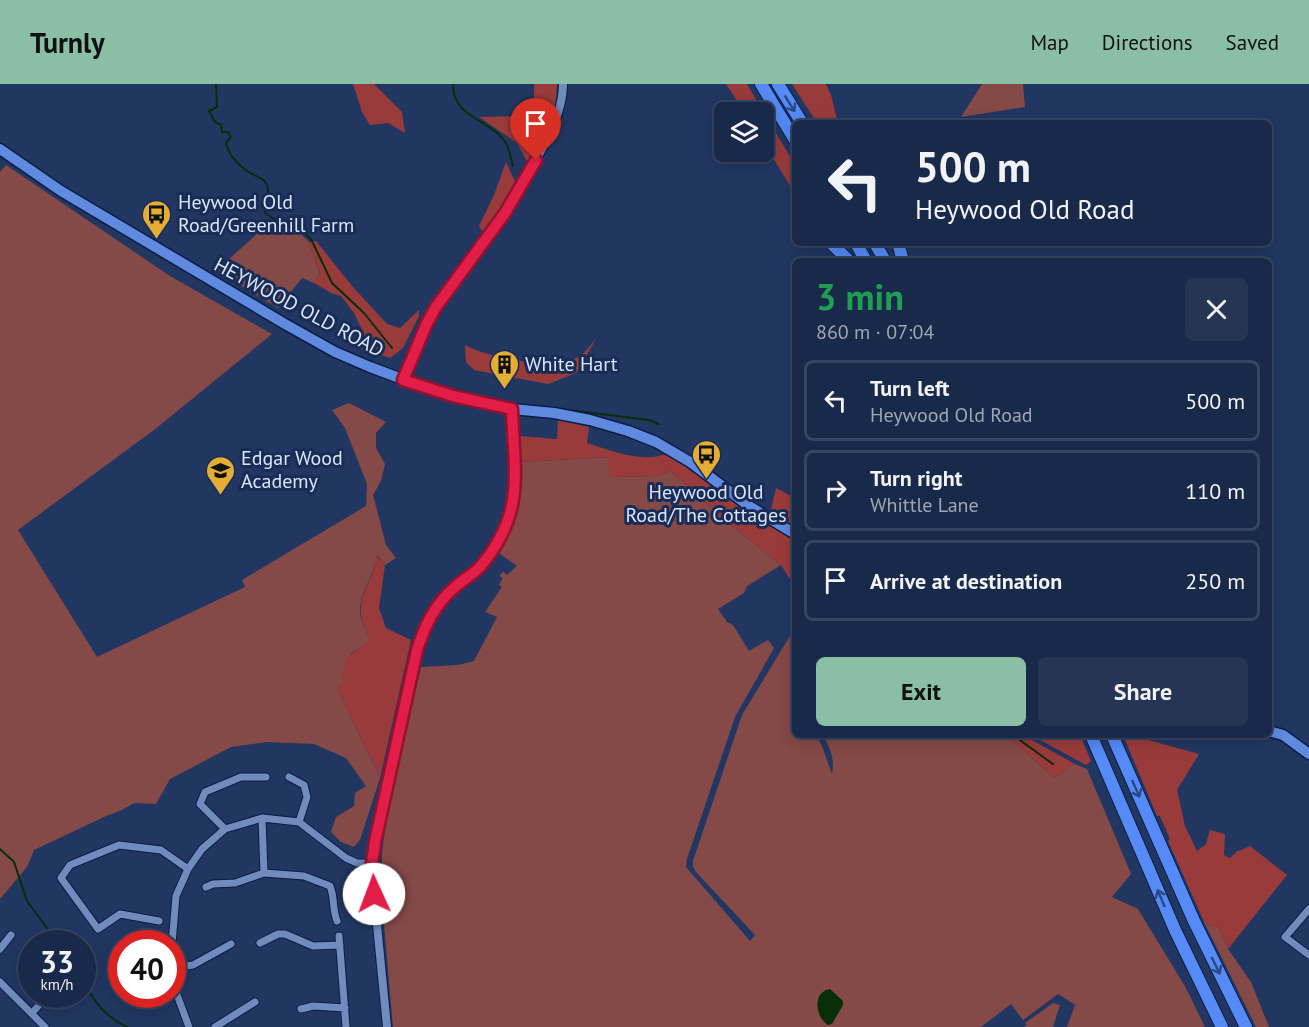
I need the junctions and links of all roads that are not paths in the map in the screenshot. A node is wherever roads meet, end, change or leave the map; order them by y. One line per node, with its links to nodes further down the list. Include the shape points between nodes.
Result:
1 (563, 84): 9 (street, via 561,105 536,160 503,216 436,307)
2 (761, 84): 5 (highway)
3 (778, 84): 4 (highway, one-way to 4)
4 (800, 120)
5 (792, 135)
6 (0, 149): 9 (main road, HEYWOOD OLD ROAD, via 61,191 285,324 335,352)
7 (834, 246): 8 (highway)
8 (846, 258)
9 (403, 380): 10 (main road, HEYWOOD OLD ROAD)
10 (512, 409): 11 (main road, HEYWOOD OLD ROAD, via 590,420 656,442); 21 (street, via 515,486 511,512 501,536 479,567 447,594 424,628)
11 (792, 532)
12 (1272, 732): 15 (main road)
13 (1092, 738): 49 (highway, one-way to 13, via 1175,930)
14 (1113, 738): 50 (highway, one-way to 50, via 1194,921)
15 (1309, 754)
16 (266, 777): 20 (street, via 241,777 205,792 200,804)
17 (289, 777): 19 (street, via 304,785 307,797)
18 (262, 818): 19 (street); 20 (street); 23 (street)
19 (298, 822): 21 (street, via 346,858)
20 (225, 829): 22 (street, via 202,849)
21 (372, 863): 48 (street)
22 (188, 869): 26 (street, via 161,850 119,845 70,865 61,878 98,929 120,914); 28 (street, via 176,896)
23 (264, 873): 24 (street); 27 (street, via 303,876 330,886)
24 (206, 887)
25 (1309, 909): 35 (street, via 1285,937)
26 (159, 921)
27 (337, 921)
28 (173, 930)
29 (11, 935): 34 (street)
30 (339, 936): 33 (street)
31 (260, 943): 33 (street, via 285,933 313,946)
32 (231, 944): 36 (street)
33 (340, 945): 41 (street)
34 (5, 947)
35 (1309, 955)
36 (186, 967)
37 (0, 982): 43 (street)
38 (255, 1002): 46 (street)
39 (40, 1008): 43 (street)
40 (181, 1008): 45 (street)
41 (345, 1008): 42 (street); 47 (street)
42 (301, 1009)
43 (32, 1013): 44 (street)
44 (45, 1027)
45 (189, 1027)
46 (215, 1027)
47 (346, 1027)
48 (387, 1027)
49 (1222, 1027)
50 (1246, 1027)

